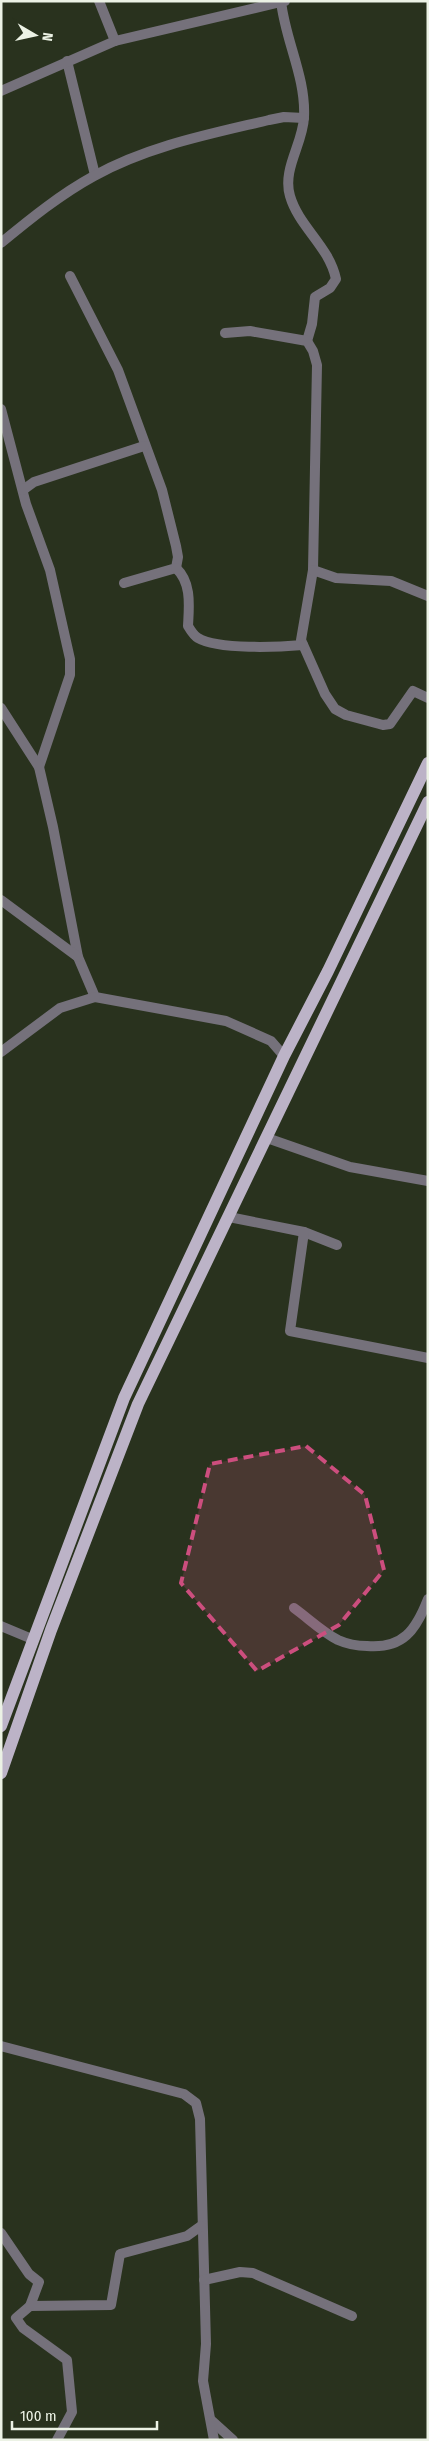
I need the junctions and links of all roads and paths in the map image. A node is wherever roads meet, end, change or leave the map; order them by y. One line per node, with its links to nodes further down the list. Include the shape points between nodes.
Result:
1 (99, 1): 3 (street)
2 (283, 2): 3 (street); 6 (street, via 283,21 295,53)
3 (114, 41): 4 (street)
4 (67, 61): 5 (street); 7 (street)
5 (1, 91)
6 (304, 118): 7 (street, via 284,117 164,146); 11 (street, via 288,184 290,197 302,220 324,248 336,279 330,288 315,297)
7 (95, 175): 8 (street, via 31,218)
8 (1, 243)
9 (70, 276): 13 (street, via 118,370)
10 (225, 333): 11 (street, via 250,331)
11 (306, 341): 18 (street, via 317,365)
12 (1, 408): 14 (street)
13 (144, 446): 15 (street); 17 (street, via 162,490 178,557)
14 (20, 478): 15 (street); 16 (street)
15 (34, 482): 16 (street)
16 (23, 490): 25 (street, via 50,570 70,659 70,675)
17 (176, 568): 19 (street); 21 (street, via 188,588 188,626 199,639 266,648)
18 (313, 570): 20 (street, via 336,578 391,581); 21 (street, via 301,640)
19 (124, 584)
20 (428, 596)
21 (303, 645): 22 (street, via 324,694 335,709 346,715 390,724 413,691)
22 (428, 698)
23 (1, 708): 25 (street)
24 (428, 763): 31 (main road, via 333,963)
25 (39, 767): 28 (street, via 54,826)
26 (428, 802): 32 (main road)
27 (1, 900): 28 (street)
28 (78, 957): 29 (street)
29 (95, 997): 30 (street, via 60,1008); 31 (street, via 226,1021 271,1041)
30 (1, 1052)
31 (284, 1056): 41 (main road, via 124,1398)
32 (267, 1138): 33 (street, via 350,1167); 34 (main road)
33 (428, 1181)
34 (229, 1217): 35 (street); 43 (main road, via 138,1404 51,1630)
35 (304, 1232): 36 (street); 37 (street, via 290,1331)
36 (337, 1245)
37 (428, 1358)
38 (428, 1599): 39 (street, via 412,1630 403,1639 381,1647 355,1646 337,1639)
39 (294, 1608)
40 (1, 1626): 41 (street)
41 (32, 1639): 42 (main road)
42 (1, 1726)
43 (1, 1773)
44 (1, 2046): 45 (street, via 184,2094 196,2103 200,2119)
45 (202, 2226): 47 (street); 48 (street, via 187,2236 120,2254 111,2305)
46 (1, 2233): 48 (street, via 29,2274 39,2282)
47 (204, 2280): 49 (street, via 240,2272 253,2273); 50 (street, via 206,2344 203,2381)
48 (30, 2306): 51 (street, via 16,2318 23,2328 67,2360 72,2412)
49 (352, 2316)
50 (212, 2421): 52 (street); 53 (street)
51 (57, 2440)
52 (214, 2440)
53 (233, 2440)

